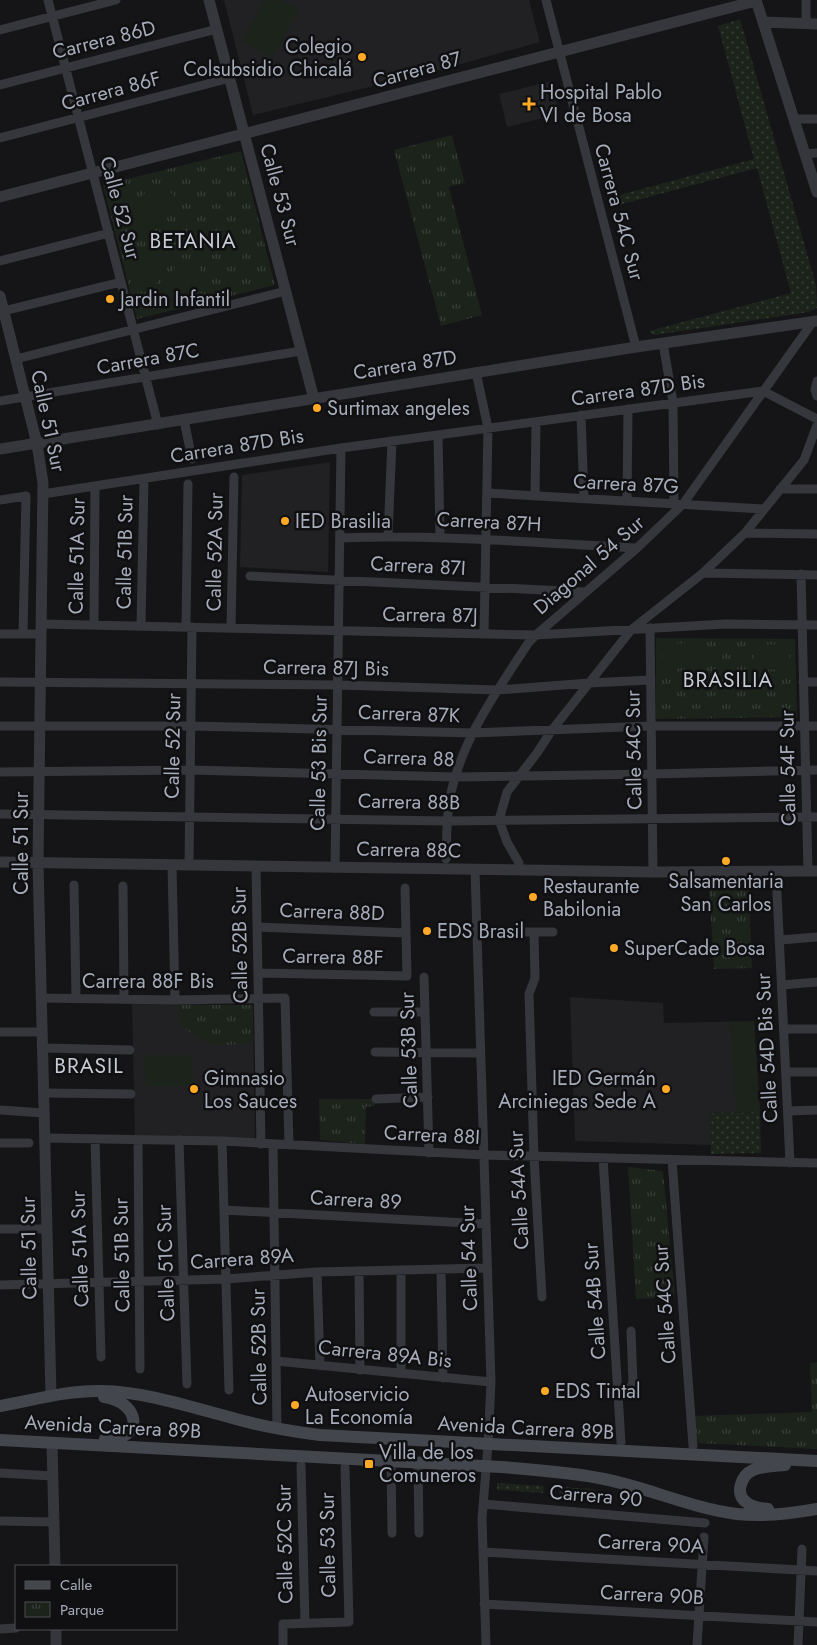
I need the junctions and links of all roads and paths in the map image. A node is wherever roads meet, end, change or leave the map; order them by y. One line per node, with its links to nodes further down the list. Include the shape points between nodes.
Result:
1 (48, 0): 7 (street, Calle 52 Sur)
2 (116, 0): 7 (street)
3 (209, 0): 11 (street, Calle 53 Sur)
4 (546, 0): 12 (street, Carrera 54C Sur)
5 (806, 0): 9 (street)
6 (756, 1): 8 (street); 12 (street, Carrera 87)
7 (52, 17): 10 (street); 13 (street, Calle 52 Sur)
8 (763, 22): 9 (street); 17 (street)
9 (811, 24)
10 (0, 30)
11 (217, 30): 13 (street, Carrera 86D); 14 (street, Calle 53 Sur)
12 (559, 52): 19 (street, Carrera 87); 35 (street, Carrera 54C Sur)
13 (66, 68): 15 (street, Carrera 86D); 16 (street, Calle 52 Sur)
14 (230, 78): 16 (street, Carrera 86F); 19 (street, Calle 53 Sur)
15 (0, 85)
16 (78, 118): 20 (street, Carrera 86F); 23 (street, Calle 52 Sur)
17 (794, 119): 18 (street); 22 (street)
18 (817, 119)
19 (244, 134): 23 (street, Carrera 87); 29 (street, Calle 53 Sur)
20 (0, 138)
21 (817, 153): 22 (street)
22 (805, 154): 24 (street)
23 (93, 173): 25 (street, Carrera 87); 26 (street, Calle 52 Sur)
24 (817, 192)
25 (0, 197)
26 (108, 233): 27 (street); 28 (street, Calle 52 Sur)
27 (0, 261)
28 (121, 282): 31 (street); 33 (street, Calle 52 Sur)
29 (286, 291): 33 (street); 36 (street, Calle 53 Sur)
30 (0, 296): 31 (street, Calle 51 Sur)
31 (2, 312): 37 (street, Calle 51 Sur)
32 (815, 322): 34 (street, Carrera 87D); 41 (street, Diagonal 54 Sur)
33 (133, 330): 37 (street); 39 (street, Calle 52 Sur)
34 (663, 343): 35 (street, Carrera 87D); 46 (street)
35 (636, 346): 38 (street, Carrera 87D)
36 (301, 351): 39 (street, Carrera 87C); 44 (street, Calle 53 Sur)
37 (16, 359): 43 (street, Calle 51 Sur)
38 (476, 372): 44 (street, Carrera 87D); 54 (street)
39 (146, 377): 43 (street, Carrera 87C); 52 (street, Calle 52 Sur)
40 (817, 381): 42 (street)
41 (763, 390): 46 (street, Carrera 87D Bis); 49 (street); 73 (street, Diagonal 54 Sur)
42 (817, 396)
43 (26, 398): 45 (street, Carrera 87C); 57 (street, Calle 51 Sur)
44 (314, 399): 50 (street, Carrera 87D)
45 (0, 401)
46 (673, 402): 47 (street, Carrera 87D Bis); 73 (street)
47 (628, 409): 48 (street, Carrera 87D Bis); 72 (street)
48 (581, 415): 51 (street, Carrera 87D Bis); 70 (street)
49 (817, 419)
50 (184, 420): 52 (street, Carrera 87D); 60 (street)
51 (536, 422): 54 (street, Carrera 87D Bis); 69 (street)
52 (158, 424): 57 (street, Carrera 87D)
53 (817, 425): 65 (street, via 804,460)
54 (488, 428): 55 (street, Carrera 87D Bis); 67 (street)
55 (438, 435): 56 (street, Carrera 87D Bis); 78 (street)
56 (392, 441): 58 (street, Carrera 87D Bis); 77 (street)
57 (37, 444): 59 (street, Carrera 87D); 68 (street, Calle 51 Sur)
58 (341, 448): 62 (street, Carrera 87D Bis); 79 (street, Calle 53 Bis Sur)
59 (0, 450)
60 (192, 459)
61 (234, 477): 94 (street, Calle 52A Sur)
62 (144, 478): 64 (street, Carrera 87D Bis); 92 (street, Calle 51B Sur)
63 (188, 484): 93 (street, Calle 52 Sur)
64 (95, 486): 68 (street, Carrera 87D Bis); 89 (street, Calle 51A Sur)
65 (780, 489): 66 (street); 74 (street)
66 (817, 489)
67 (487, 493): 69 (street, Carrera 87G); 80 (street)
68 (43, 494): 96 (street, Calle 51 Sur)
69 (535, 496): 70 (street, Carrera 87G)
70 (584, 499): 72 (street, Carrera 87G)
71 (0, 500): 100 (street, via 26,496)
72 (627, 501): 73 (street, Carrera 87G)
73 (679, 504): 74 (street, Carrera 87G); 81 (street, Diagonal 54 Sur)
74 (763, 509): 75 (street)
75 (745, 533): 76 (street); 82 (street)
76 (817, 534)
77 (388, 536): 78 (street, Carrera 87H); 79 (street, Carrera 87H)
78 (440, 536): 80 (street, Carrera 87H)
79 (340, 538): 86 (street, Calle 53 Bis Sur)
80 (486, 540): 81 (street, Carrera 87H); 87 (street)
81 (637, 548): 88 (street, Diagonal 54 Sur)
82 (703, 573): 83 (street); 98 (street)
83 (801, 574): 84 (street); 90 (street, Calle 54F Sur)
84 (817, 574)
85 (250, 576): 86 (street, Carrera 87I)
86 (339, 580): 87 (street, Carrera 87I); 97 (street, Calle 53 Bis Sur)
87 (485, 587): 88 (street, Carrera 87I); 101 (street)
88 (585, 592): 102 (street, Diagonal 54 Sur)
89 (94, 625): 92 (street, Carrera 87J); 96 (street, Carrera 87J)
90 (802, 625): 91 (street, Carrera 87J); 95 (street, Carrera 87J, via 725,624); 106 (street, Calle 54F Sur)
91 (817, 625)
92 (141, 626): 93 (street, Carrera 87J)
93 (189, 627): 94 (street, Carrera 87J); 108 (street, Calle 52 Sur)
94 (231, 628): 97 (street, Carrera 87J)
95 (650, 628): 98 (street, Carrera 87J); 103 (street, Calle 54C Sur)
96 (41, 629): 100 (street, Carrera 87J); 105 (street, Calle 51 Sur)
97 (339, 630): 101 (street, Carrera 87J); 110 (street, Calle 53 Bis Sur)
98 (631, 630): 102 (street, Carrera 87J); 109 (street)
99 (0, 634): 100 (street, Carrera 87J)
100 (23, 634)
101 (484, 634): 102 (street, Carrera 87J)
102 (536, 635): 111 (street, Diagonal 54 Sur)
103 (650, 680): 109 (street, Carrera 87J Bis); 114 (street, Calle 54C Sur)
104 (0, 682): 105 (street, Carrera 87J Bis)
105 (41, 682): 108 (street, Carrera 87J Bis); 117 (street, Calle 51 Sur)
106 (803, 682): 107 (street); 115 (street, Calle 54F Sur)
107 (817, 682)
108 (192, 683): 110 (street, Carrera 87J Bis); 113 (street, Calle 52 Sur)
109 (589, 683): 111 (street, Carrera 87J Bis); 119 (street)
110 (338, 684): 111 (street, Carrera 87J Bis); 118 (street, Calle 53 Bis Sur)
111 (497, 690): 120 (street, Diagonal 54 Sur)
112 (0, 726): 117 (street, Carrera 87K)
113 (191, 726): 117 (street, Carrera 87K); 118 (street, Carrera 87K); 121 (street, Calle 52 Sur)
114 (651, 726): 115 (street, Carrera 87K); 119 (street, Carrera 87K); 127 (street, Calle 54C Sur)
115 (804, 726): 116 (street, Carrera 87K); 122 (street, Calle 54F Sur)
116 (817, 726)
117 (40, 727): 125 (street, Calle 51 Sur)
118 (337, 729): 120 (street, Carrera 87K); 126 (street, Calle 53 Bis Sur)
119 (552, 730): 120 (street, Carrera 87K); 128 (street)
120 (472, 733): 129 (street, Diagonal 54 Sur)
121 (190, 770): 125 (street, Carrera 88); 126 (street, Carrera 88); 132 (street, Calle 52 Sur)
122 (806, 770): 123 (street, Carrera 88); 127 (street, Carrera 88); 133 (street, Calle 54F Sur)
123 (817, 770)
124 (0, 772): 125 (street, Carrera 88)
125 (40, 772): 131 (street, Calle 51 Sur)
126 (337, 773): 129 (street, Carrera 88); 135 (street, Calle 53 Bis Sur)
127 (652, 774): 128 (street, Carrera 88); 136 (street, Calle 54C Sur)
128 (520, 775): 129 (street, Carrera 88); 137 (street, via 507,792)
129 (455, 777): 138 (street, Diagonal 54 Sur)
130 (0, 814): 131 (street, Carrera 88B)
131 (39, 814): 132 (street, Carrera 88B); 142 (street, Calle 51 Sur)
132 (190, 816): 135 (street, Carrera 88B); 144 (street, Calle 52 Sur)
133 (807, 817): 134 (street, Carrera 88B); 136 (street, Carrera 88B); 150 (street, Calle 54F Sur)
134 (817, 817)
135 (336, 819): 138 (street, Carrera 88B); 146 (street, Calle 53 Bis Sur)
136 (652, 819): 137 (street, Carrera 88B); 148 (street, Calle 54C Sur)
137 (499, 820): 138 (street, Carrera 88B); 141 (street, via 506,842)
138 (448, 821): 139 (street, Diagonal 54 Sur)
139 (446, 860)
140 (0, 862): 142 (street, Carrera 88C)
141 (519, 862)
142 (38, 863): 143 (street, Carrera 88C); 165 (street, Calle 51 Sur)
143 (172, 865): 144 (street, Carrera 88C); 169 (street)
144 (189, 866): 145 (street, Carrera 88C)
145 (256, 866): 146 (street, Carrera 88C); 154 (street, Calle 52B Sur)
146 (336, 868): 147 (street, Carrera 88C)
147 (475, 870): 148 (street, Carrera 88C); 155 (street, Calle 54 Sur)
148 (653, 872): 149 (street, Carrera 88C)
149 (776, 872): 150 (street, Carrera 88C); 160 (street, Calle 54D Bis Sur)
150 (812, 872)
151 (74, 884): 166 (street)
152 (123, 886): 168 (street)
153 (405, 888): 158 (street)
154 (257, 927): 158 (street, Carrera 88D); 161 (street, Calle 52B Sur)
155 (476, 932): 156 (street); 180 (street, Calle 54 Sur)
156 (534, 932): 157 (street); 203 (street, Calle 54A Sur, via 535,978 529,994)
157 (553, 932)
158 (406, 933): 161 (street, Carrera 88F, via 407,976)
159 (817, 937): 160 (street)
160 (780, 940): 164 (street, Calle 54D Bis Sur)
161 (258, 973): 167 (street, Calle 52B Sur)
162 (424, 976): 171 (street, Calle 53B Sur)
163 (817, 982): 164 (street)
164 (782, 985): 173 (street, Calle 54D Bis Sur)
165 (41, 998): 166 (street, Carrera 88F Bis); 175 (street, Calle 51 Sur)
166 (76, 998): 168 (street, Carrera 88F Bis)
167 (259, 998): 169 (street, Carrera 88F Bis); 198 (street, Calle 52B Sur); 200 (street, Carrera 88F Bis, via 285,998)
168 (124, 999): 169 (street, Carrera 88F Bis)
169 (175, 1000)
170 (374, 1012): 171 (street)
171 (425, 1012): 179 (street, Calle 53B Sur)
172 (817, 1028): 173 (street)
173 (784, 1029): 181 (street, Calle 54D Bis Sur)
174 (0, 1032): 175 (street)
175 (42, 1032): 176 (street, Calle 51 Sur)
176 (43, 1048): 177 (street); 183 (street, Calle 51 Sur)
177 (130, 1050)
178 (375, 1052): 179 (street)
179 (426, 1053): 180 (street); 185 (street, Calle 53B Sur)
180 (480, 1053): 202 (street, Calle 54 Sur)
181 (786, 1072): 182 (street); 189 (street, Calle 54D Bis Sur)
182 (817, 1072)
183 (44, 1093): 184 (street); 190 (street, Calle 51 Sur)
184 (131, 1094)
185 (428, 1097): 186 (street); 201 (street, Calle 53B Sur)
186 (376, 1099)
187 (0, 1110): 190 (street)
188 (817, 1110): 189 (street)
189 (788, 1111): 206 (street, Calle 54D Bis Sur)
190 (44, 1113): 191 (street, Calle 51 Sur)
191 (45, 1138): 192 (street, Carrera 88I); 212 (street, Calle 51 Sur)
192 (95, 1139): 193 (street, Carrera 88I); 222 (street, Calle 51A Sur)
193 (138, 1140): 194 (street, Carrera 88I); 221 (street, Calle 51B Sur)
194 (180, 1140): 195 (street, Carrera 88I); 220 (street, Calle 51C Sur)
195 (222, 1141): 198 (street, Carrera 88I); 208 (street)
196 (0, 1143): 197 (street)
197 (29, 1143)
198 (261, 1144): 199 (street, Carrera 88I)
199 (273, 1144): 200 (street, Carrera 88I); 209 (street, Calle 52B Sur)
200 (289, 1145): 201 (street, Carrera 88I)
201 (429, 1153): 202 (street, Carrera 88I)
202 (484, 1155): 203 (street, Carrera 88I); 210 (street, Calle 54 Sur)
203 (534, 1157): 204 (street, Carrera 88I); 225 (street, Calle 54A Sur)
204 (604, 1158): 205 (street, Carrera 88I); 236 (street, Calle 54B Sur)
205 (672, 1160): 206 (street, Carrera 88I); 245 (street, Calle 54C Sur)
206 (790, 1163): 207 (street, Carrera 88I)
207 (817, 1163)
208 (224, 1210): 209 (street, Carrera 89); 219 (street)
209 (274, 1213): 210 (street, Carrera 89); 218 (street, Calle 52B Sur)
210 (486, 1224): 213 (street, Calle 54 Sur)
211 (0, 1229): 212 (street)
212 (47, 1229): 223 (street, Calle 51 Sur)
213 (487, 1268): 214 (street, Carrera 89A); 234 (street, Calle 54 Sur)
214 (441, 1269): 215 (street, Carrera 89A); 233 (street)
215 (401, 1270): 216 (street, Carrera 89A); 232 (street)
216 (359, 1271): 217 (street, Carrera 89A); 231 (street)
217 (317, 1272): 218 (street, Carrera 89A); 229 (street)
218 (275, 1274): 219 (street, Carrera 89A); 228 (street, Calle 52B Sur)
219 (226, 1279): 220 (street, Carrera 89A); 237 (street)
220 (184, 1280): 221 (street, Carrera 89A); 235 (street, Calle 51C Sur)
221 (139, 1282): 222 (street, Carrera 89A); 230 (street, Calle 51B Sur)
222 (99, 1283): 223 (street, Carrera 89A); 227 (street, Calle 51A Sur)
223 (48, 1284): 224 (street, Carrera 89A); 238 (street, Calle 51 Sur)
224 (0, 1285)
225 (542, 1297)
226 (631, 1330): 236 (street, via 633,1382 627,1389)
227 (101, 1358)
228 (276, 1361): 229 (street, Carrera 89A Bis); 240 (street, Calle 52B Sur)
229 (320, 1366): 231 (street, Carrera 89A Bis)
230 (140, 1369)
231 (360, 1370): 232 (street, Carrera 89A Bis)
232 (401, 1374): 233 (street, Carrera 89A Bis)
233 (443, 1378): 234 (street, Carrera 89A Bis)
234 (491, 1382): 244 (street, Calle 54 Sur)
235 (187, 1384)
236 (618, 1389): 242 (street, Calle 54B Sur)
237 (229, 1390)
238 (51, 1395): 239 (main road, Avenida Carrera 89B); 240 (main road, Avenida Carrera 89B, via 81,1391 136,1394)
239 (1, 1406): 241 (main road, via 104,1397 127,1406 133,1420 130,1431 120,1438 52,1436)
240 (278, 1429): 244 (main road, Avenida Carrera 89B, via 345,1438)
241 (0, 1440): 243 (main road, Avenida Carrera 89B)
242 (621, 1442)
243 (52, 1443): 246 (main road, Avenida Carrera 89B); 253 (street)
244 (488, 1445): 248 (main road, Avenida Carrera 89B); 250 (street, Calle 54 Sur)
245 (692, 1446)
246 (391, 1461): 247 (main road, Avenida Carrera 89B); 260 (street)
247 (418, 1462): 250 (main road, Avenida Carrera 89B); 259 (street)
248 (817, 1462): 255 (main road, via 753,1470 742,1481 740,1490 743,1499 756,1507)
249 (301, 1465): 272 (street, Calle 52C Sur)
250 (486, 1466): 254 (street, Calle 54 Sur); 255 (main road, Avenida Carrera 89B, via 604,1479 735,1514 766,1515)
251 (345, 1467): 272 (street, Calle 53 Sur, via 349,1622)
252 (0, 1473): 253 (street)
253 (53, 1476): 257 (street)
254 (483, 1504): 258 (street, Carrera 90); 263 (street, Calle 54 Sur)
255 (817, 1509)
256 (0, 1521): 257 (street)
257 (54, 1522): 264 (street)
258 (705, 1522)
259 (419, 1533)
260 (392, 1534)
261 (704, 1537): 265 (street)
262 (802, 1548): 266 (street)
263 (483, 1552): 265 (street, Carrera 90A); 268 (street, Calle 54 Sur)
264 (55, 1565)
265 (702, 1565): 266 (street, Carrera 90A); 269 (street)
266 (801, 1570): 267 (street, Carrera 90A); 270 (street)
267 (817, 1571)
268 (484, 1604): 269 (street, Carrera 90B); 278 (street, Calle 54 Sur)
269 (699, 1615): 270 (street, Carrera 90B); 279 (street)
270 (799, 1620): 271 (street, Carrera 90B); 280 (street)
271 (817, 1622)
272 (305, 1623): 277 (street, via 283,1624)
273 (15, 1628): 274 (street)
274 (0, 1629)
275 (56, 1630): 276 (street)
276 (56, 1645)
277 (283, 1645)
278 (486, 1645)
279 (697, 1645)
280 (798, 1645)

